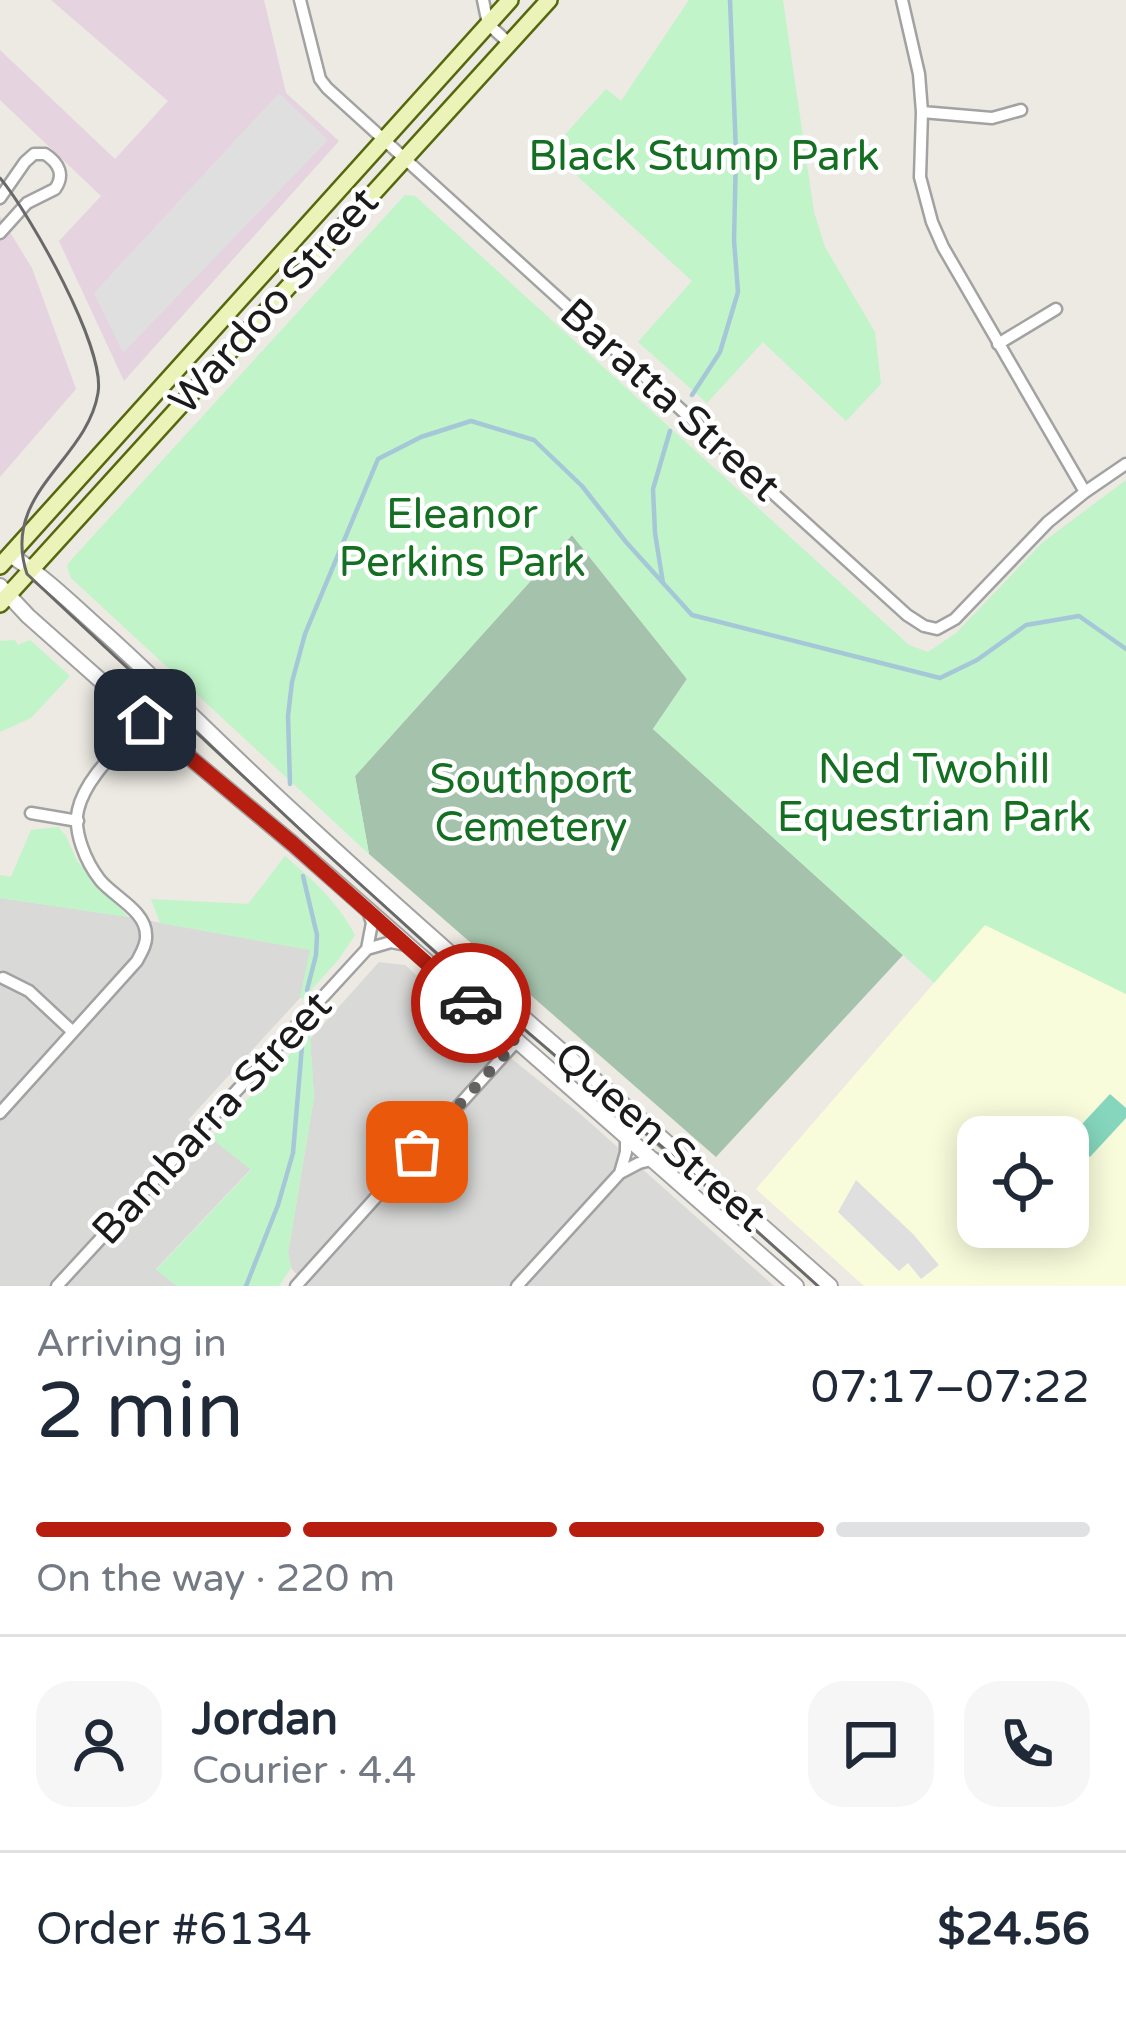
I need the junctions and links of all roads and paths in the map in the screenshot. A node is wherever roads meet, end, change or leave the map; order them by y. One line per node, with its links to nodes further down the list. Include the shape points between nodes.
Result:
1 (300, 0): 10 (street, Baratta Street, via 320,79)
2 (483, 0): 6 (street)
3 (510, 0): 6 (main road, Wardoo Street)
4 (549, 0): 7 (main road, Wardoo Street)
5 (902, 0): 9 (street)
6 (488, 25): 7 (street); 10 (main road, Wardoo Street)
7 (510, 44): 11 (main road, Wardoo Street)
8 (1021, 110): 9 (street, via 992,118)
9 (922, 112): 15 (street, via 920,177 932,222)
10 (384, 140): 11 (street, Baratta Street); 18 (main road, Wardoo Street)
11 (404, 158): 17 (street, Baratta Street, via 924,626 955,619); 19 (main road, Wardoo Street)
12 (0, 198): 13 (street, via 34,154 59,168 56,189 27,203)
13 (0, 233)
14 (1056, 309): 15 (street)
15 (998, 344): 17 (street)
16 (1126, 464): 17 (street)
17 (1085, 492)
18 (3, 557): 19 (street, Queen Street)
19 (31, 569): 20 (main road, Wardoo Street); 38 (street, Queen Street, via 454,958)
20 (3, 595): 21 (street, Queen Street)
21 (145, 720): 23 (street, via 89,785); 24 (street, Queen Street)
22 (31, 813): 23 (street)
23 (78, 821): 28 (street, via 92,867 144,921 147,940)
24 (368, 911): 25 (street, Queen Street); 26 (street)
25 (406, 945): 26 (street); 29 (street, Queen Street)
26 (367, 949): 34 (street, Bambarra Street)
27 (3, 978): 28 (street)
28 (73, 1032): 30 (street)
29 (516, 1042): 31 (street, Queen Street); 35 (street)
30 (0, 1113)
31 (626, 1134): 32 (street, Queen Street); 33 (street)
32 (655, 1159): 33 (street); 37 (street, Queen Street)
33 (620, 1173): 36 (street)
34 (57, 1286)
35 (296, 1286)
36 (517, 1286)
37 (796, 1286)
38 (830, 1286)

